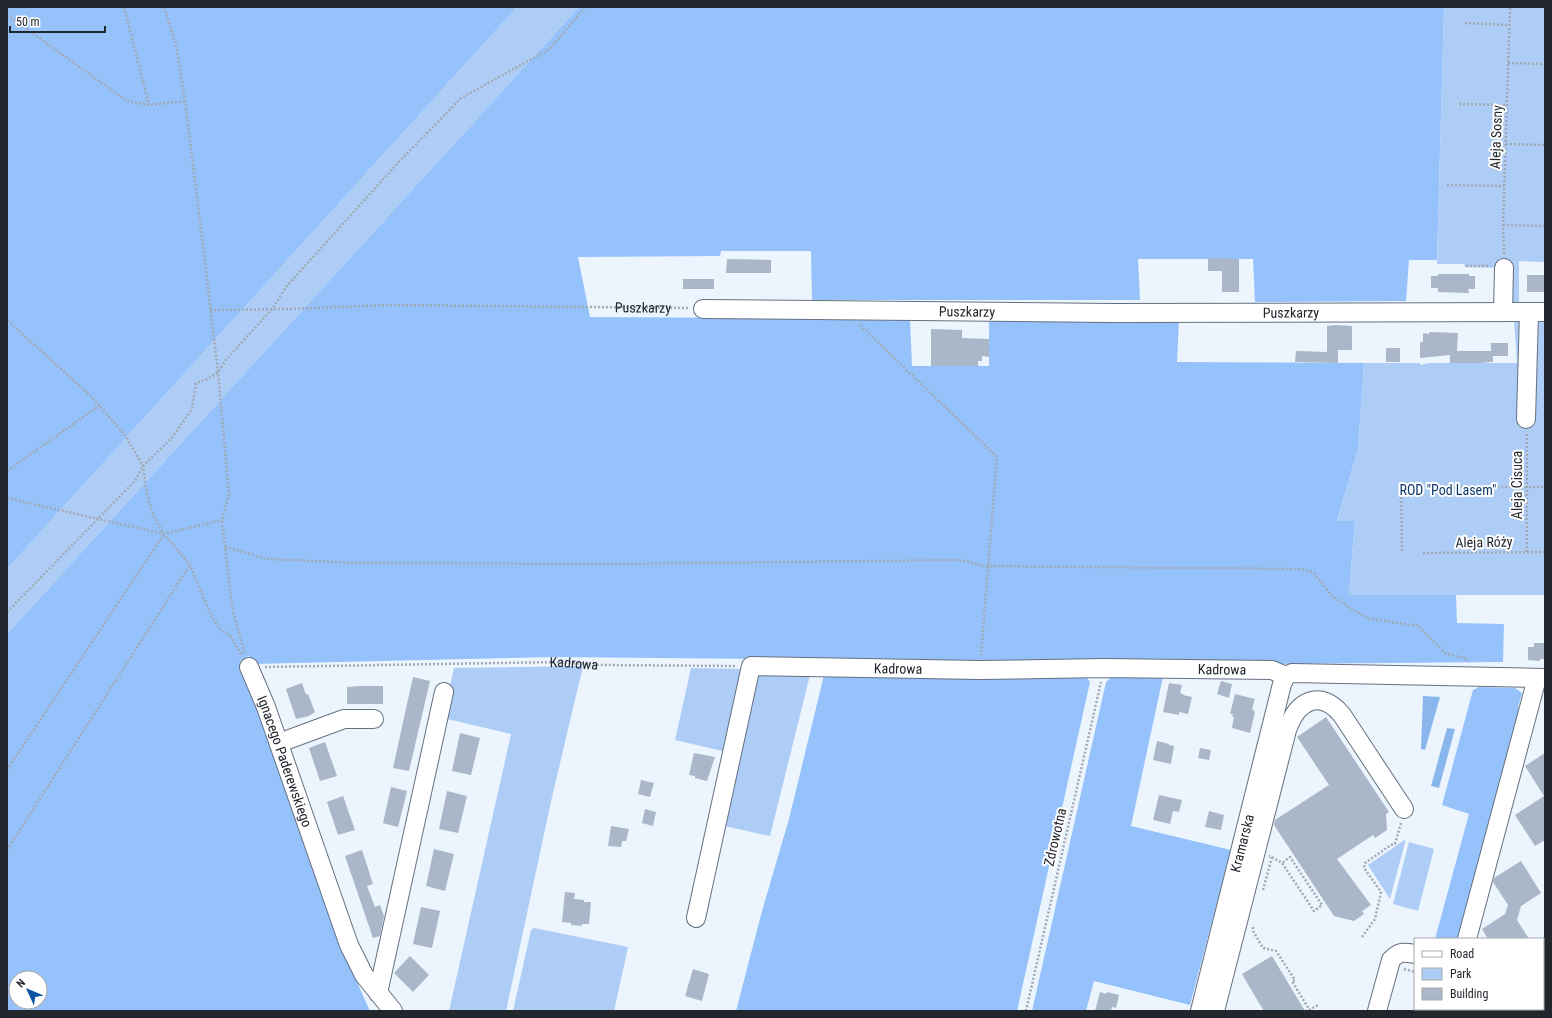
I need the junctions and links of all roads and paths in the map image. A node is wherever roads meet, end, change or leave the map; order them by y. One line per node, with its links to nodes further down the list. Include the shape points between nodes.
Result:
1 (124, 7): 12 (path)
2 (164, 7): 10 (path, via 176,45)
3 (585, 7): 22 (path, via 550,49 461,98 397,164 286,287)
4 (1510, 7): 7 (path, Aleja Sosny)
5 (7, 15): 12 (path, via 127,101)
6 (1465, 22): 7 (path)
7 (1509, 24): 8 (path, Aleja Sosny)
8 (1508, 63): 9 (path); 13 (path, Aleja Sosny)
9 (1545, 64)
10 (185, 101): 12 (path); 25 (path)
11 (1459, 104): 13 (path)
12 (149, 105)
13 (1507, 105): 14 (path, Aleja Sosny)
14 (1506, 144): 15 (path); 17 (path, Aleja Sosny)
15 (1545, 145)
16 (1447, 185): 17 (path)
17 (1504, 186): 18 (path, Aleja Sosny)
18 (1503, 225): 19 (path); 21 (path, Aleja Sosny)
19 (1545, 226)
20 (1466, 266): 21 (path)
21 (1504, 267): 26 (street)
22 (272, 309): 23 (path, Puszkarzy, via 389,305); 25 (path, Puszkarzy); 29 (path)
23 (703, 309): 24 (street, Puszkarzy)
24 (844, 309): 26 (street, Puszkarzy, via 1112,313); 46 (path, via 997,457)
25 (210, 310): 29 (path)
26 (1504, 312): 27 (street, Puszkarzy)
27 (1537, 312): 31 (street)
28 (7, 320): 30 (path)
29 (218, 372): 32 (path, via 196,383 192,409 171,439); 38 (path, via 229,495)
30 (100, 405): 32 (path, via 125,435); 33 (path)
31 (1526, 419): 34 (path, Aleja Cisuca)
32 (143, 466): 37 (path, via 135,482); 39 (path, via 153,515)
33 (7, 471)
34 (1527, 487): 35 (path); 41 (path, via 1402,486); 42 (path, Aleja Cisuca)
35 (1545, 487)
36 (7, 498): 37 (path)
37 (98, 519): 39 (path); 47 (path)
38 (222, 520): 39 (path); 40 (path)
39 (164, 534): 45 (path); 60 (path)
40 (225, 547): 46 (path, via 268,559 357,564 961,560); 49 (path, via 232,607)
41 (1402, 552)
42 (1527, 552): 43 (path, Aleja Róży); 44 (path, Aleja Róży)
43 (1545, 552)
44 (1423, 553)
45 (190, 565): 49 (path, via 211,615 219,628 231,637); 62 (path)
46 (988, 566): 51 (path); 54 (path, via 1301,569 1314,573 1332,596 1370,619 1419,626 1445,653 1467,660)
47 (7, 612)
48 (751, 666): 49 (path, Kadrowa, via 600,665 558,662); 51 (street, Kadrowa); 65 (street)
49 (249, 667): 59 (street, Ignacego Paderewskiego)
50 (1104, 668): 51 (street, Kadrowa); 53 (street, Kadrowa, via 1272,670); 73 (path, Zdrowotna)
51 (980, 670)
52 (1320, 673): 53 (street, Kadrowa, via 1292,673); 54 (street, Kadrowa); 57 (street)
53 (1286, 676): 74 (street, Kramarska)
54 (1467, 677): 55 (street, Kadrowa)
55 (1541, 678): 68 (street)
56 (444, 692): 70 (street)
57 (1318, 701): 61 (street, via 1333,705 1342,715); 75 (street, via 1303,705 1290,720)
58 (374, 719): 59 (street, via 344,719)
59 (279, 743): 70 (street, Ignacego Paderewskiego, via 349,945 364,975)
60 (7, 770)
61 (1404, 809): 67 (path, via 1395,844 1365,862 1364,868 1381,892 1375,919)
62 (7, 850)
63 (1272, 857): 64 (path)
64 (1282, 863): 64 (path, via 1314,911 1322,905 1290,857)
65 (696, 918)
66 (1254, 925): 76 (path, via 1253,931 1263,948 1276,950 1295,980 1292,981)
67 (1362, 937)
68 (1467, 938)
69 (1414, 954): 77 (street, via 1402,952 1391,960)
70 (378, 993): 72 (street, Ignacego Paderewskiego)
71 (1318, 1005): 76 (path)
72 (393, 1011)
73 (1026, 1011)
74 (1200, 1011)
75 (1215, 1011)
76 (1309, 1011)
77 (1377, 1011)

